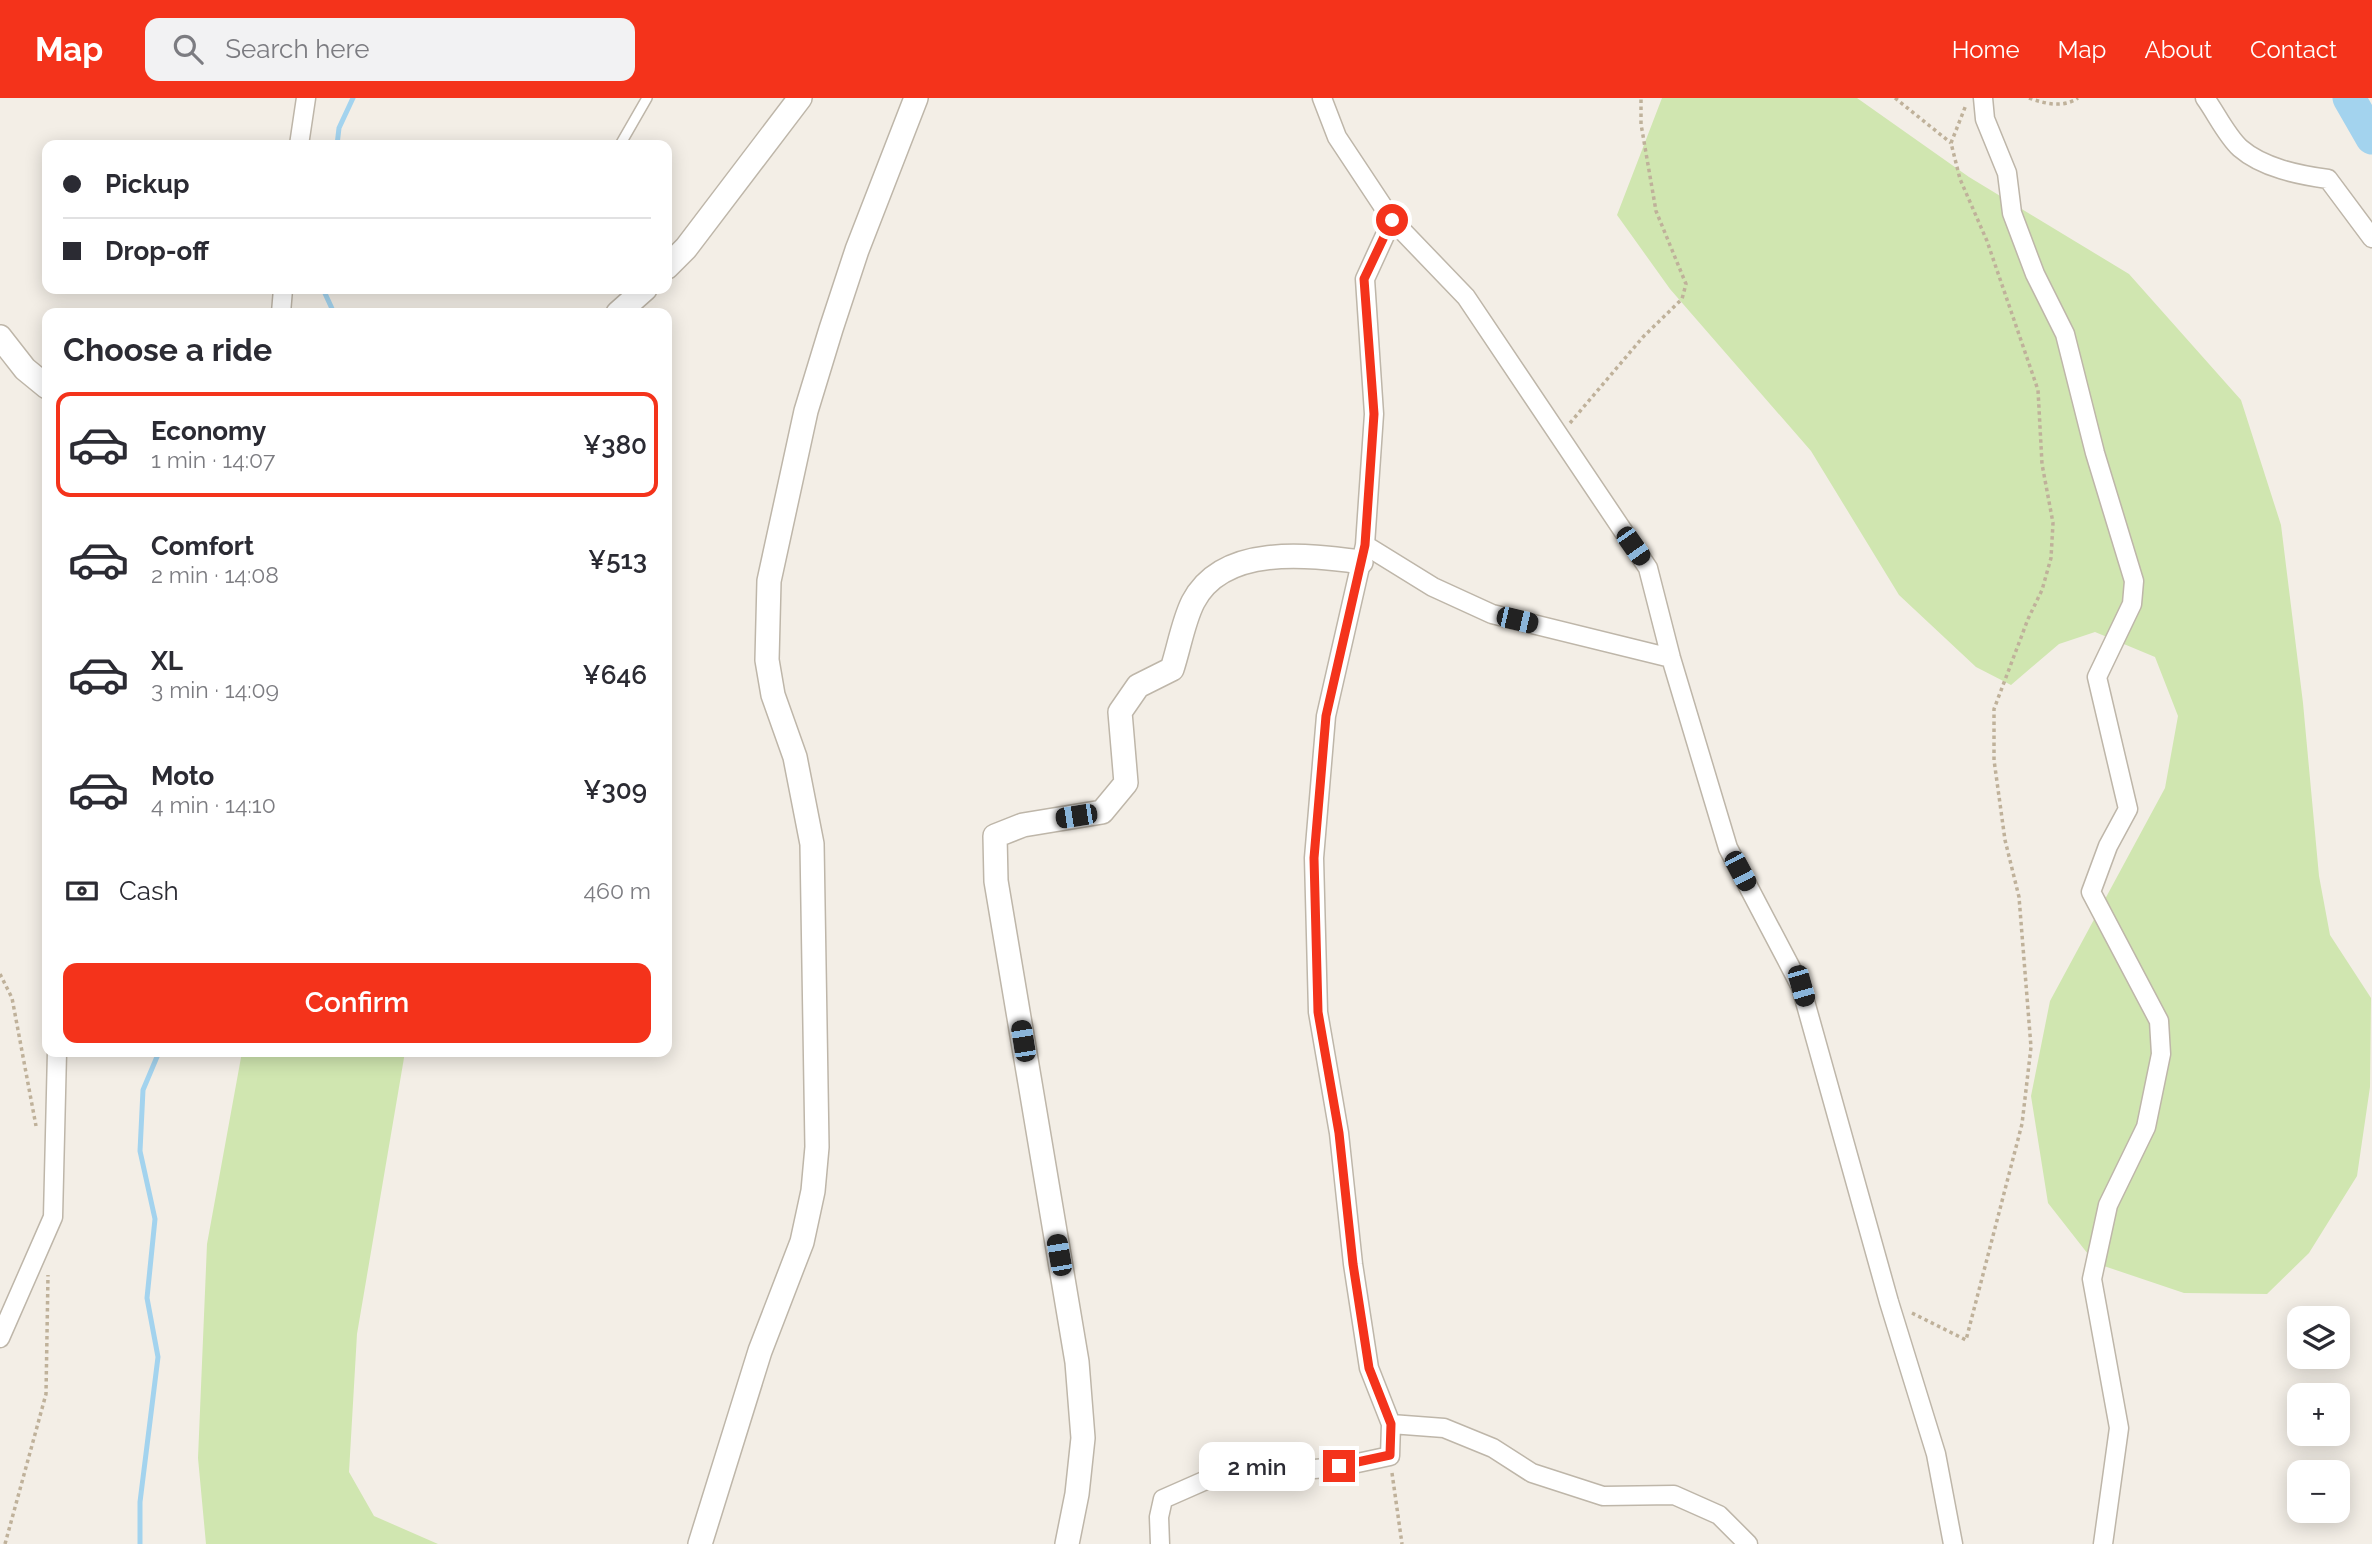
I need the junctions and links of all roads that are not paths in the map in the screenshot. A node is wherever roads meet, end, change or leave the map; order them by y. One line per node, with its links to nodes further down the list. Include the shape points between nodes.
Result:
1 (306, 98): 8 (street)
2 (647, 98): 9 (lane)
3 (800, 98): 12 (street)
4 (916, 98): 22 (street, via 831,328 806,411 769,581 767,660 773,695 795,757 812,844 817,1147 802,1242 760,1351)
5 (1322, 98): 10 (street, via 1337,137)
6 (1983, 98): 27 (street, via 1985,120 2007,173 2012,213 2065,334 2134,581 2132,604 2097,677 2128,809 2091,892 2158,1021 2161,1054 2146,1127 2108,1205 2092,1279 2119,1428)
7 (2205, 98): 11 (street, via 2240,147 2300,175 2328,179)
8 (300, 140)
9 (623, 140)
10 (1392, 220): 17 (street, via 1364,279 1374,414); 18 (street, via 1466,297 1648,568)
11 (2372, 238)
12 (672, 262)
13 (639, 294): 14 (street)
14 (624, 308)
15 (0, 337): 16 (street)
16 (42, 383)
17 (1363, 554): 18 (street, via 1492,614); 21 (street, via 1326,716 1314,858 1318,1012 1339,1133 1369,1368); 23 (street, via 1269,558 1238,563 1216,574 1193,601 1172,669 1138,686 1120,712 1126,783 1102,812 1023,825 995,836 996,881 1077,1362 1083,1438)
18 (1671, 658): 26 (street, via 1728,848 1801,986 1936,1454)
19 (57, 1057): 20 (street, via 53,1217)
20 (0, 1338)
21 (1391, 1424): 24 (street, via 1390,1455 1339,1466 1213,1477 1163,1499); 25 (street, via 1444,1428 1493,1448 1532,1474 1603,1496 1674,1495 1719,1515)
22 (700, 1544)
23 (1067, 1544)
24 (1160, 1544)
25 (1748, 1544)
26 (1954, 1544)
27 (2103, 1544)

